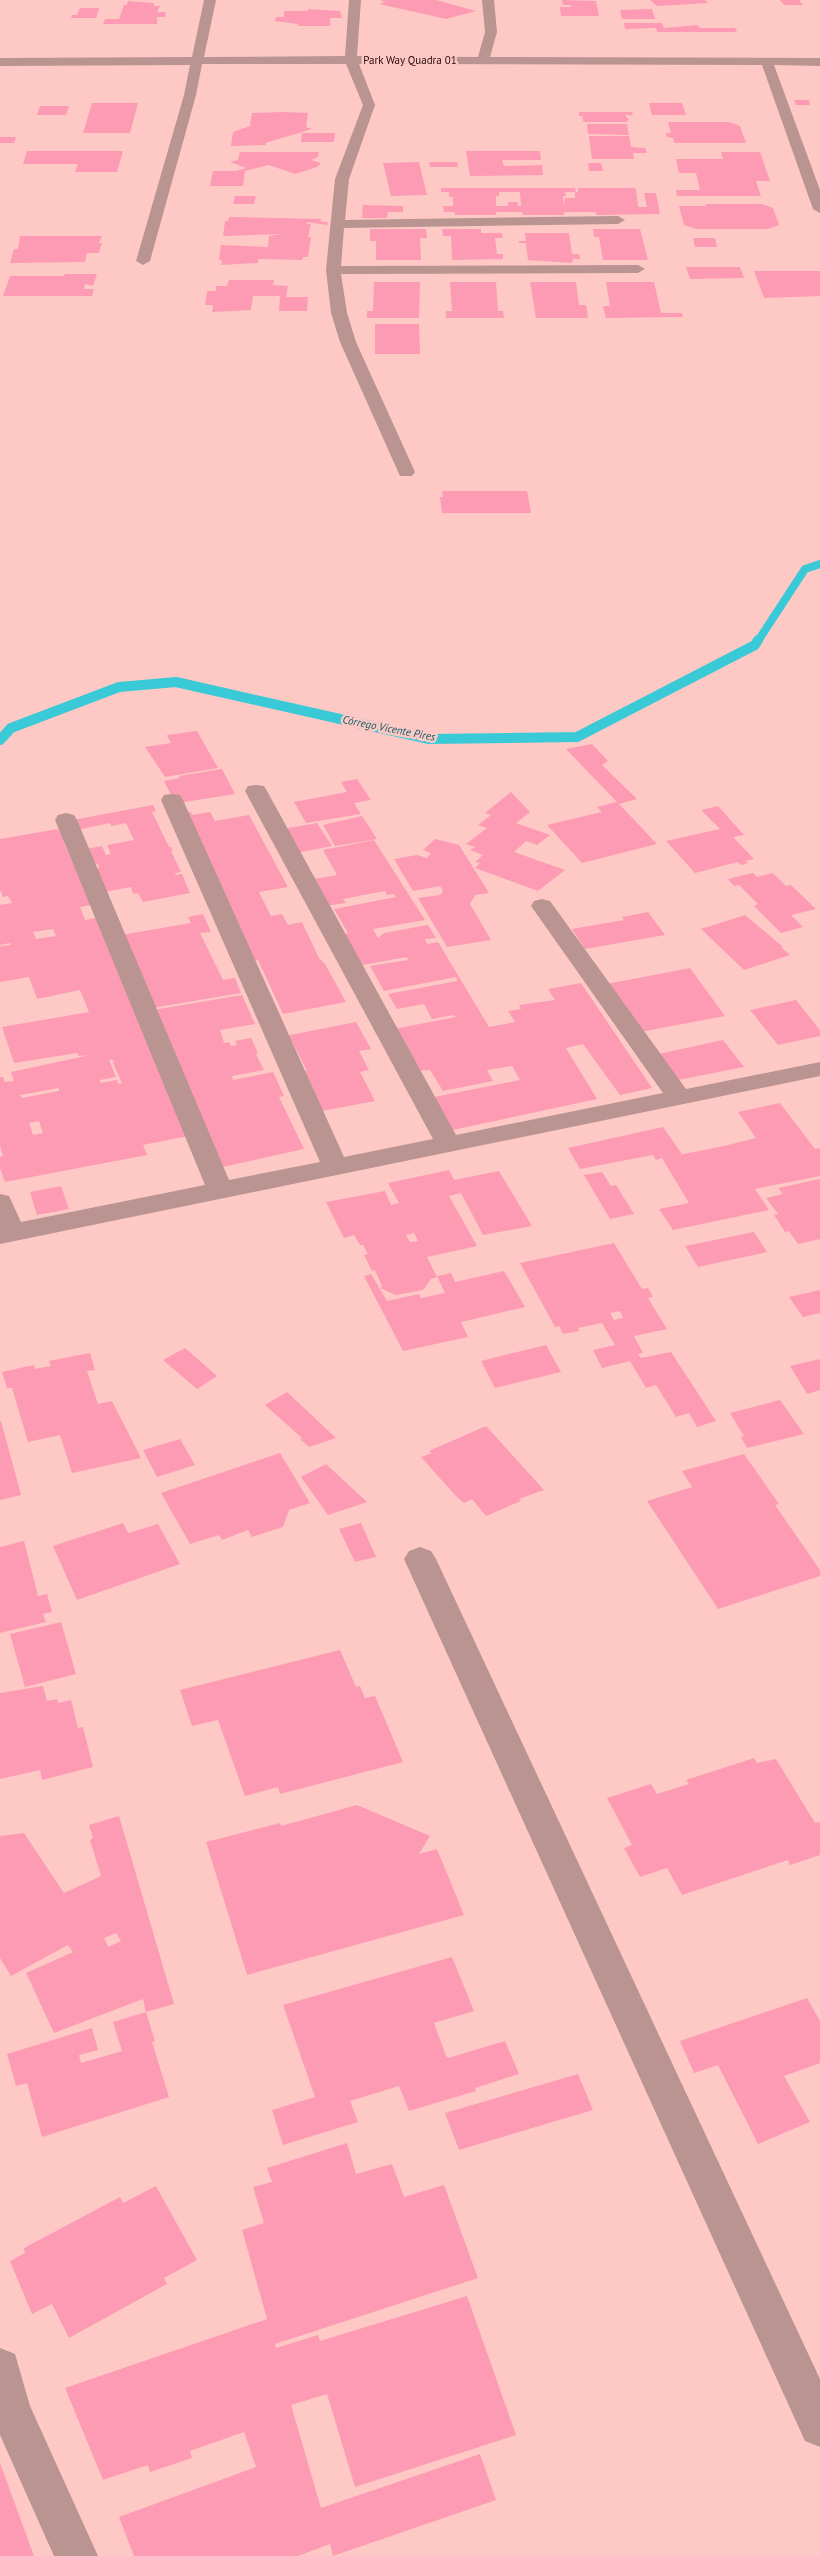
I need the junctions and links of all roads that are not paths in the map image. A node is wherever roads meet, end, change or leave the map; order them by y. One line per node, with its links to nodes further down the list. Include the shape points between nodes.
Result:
1 (210, 0): 5 (street)
2 (355, 0): 4 (street)
3 (488, 0): 6 (street, via 492,27 489,50)
4 (351, 60): 5 (street, Park Way Quadra 01); 6 (street, Park Way Quadra 01); 12 (street, via 369,105 342,179)
5 (196, 61): 7 (street, Park Way Quadra 01); 13 (street, via 190,94)
6 (481, 61): 8 (street, Park Way Quadra 01)
7 (0, 62)
8 (766, 62): 9 (street, Park Way Quadra 01); 10 (street)
9 (820, 62)
10 (820, 209)
11 (618, 220): 12 (street)
12 (338, 224): 15 (street)
13 (143, 261)
14 (638, 269): 15 (street)
15 (333, 270): 16 (street, via 339,313 348,342)
16 (406, 472)
17 (256, 791): 23 (street)
18 (172, 800): 24 (street)
19 (66, 820): 25 (street)
20 (542, 906): 22 (street)
21 (820, 1069): 22 (street)
22 (679, 1097): 23 (street)
23 (448, 1144): 24 (street)
24 (335, 1166): 25 (street)
25 (220, 1190): 27 (street)
26 (0, 1202): 27 (street)
27 (6, 1234)
28 (420, 1559): 30 (street)
29 (0, 2368): 31 (street, via 10,2410)
30 (820, 2426)
31 (76, 2556)

